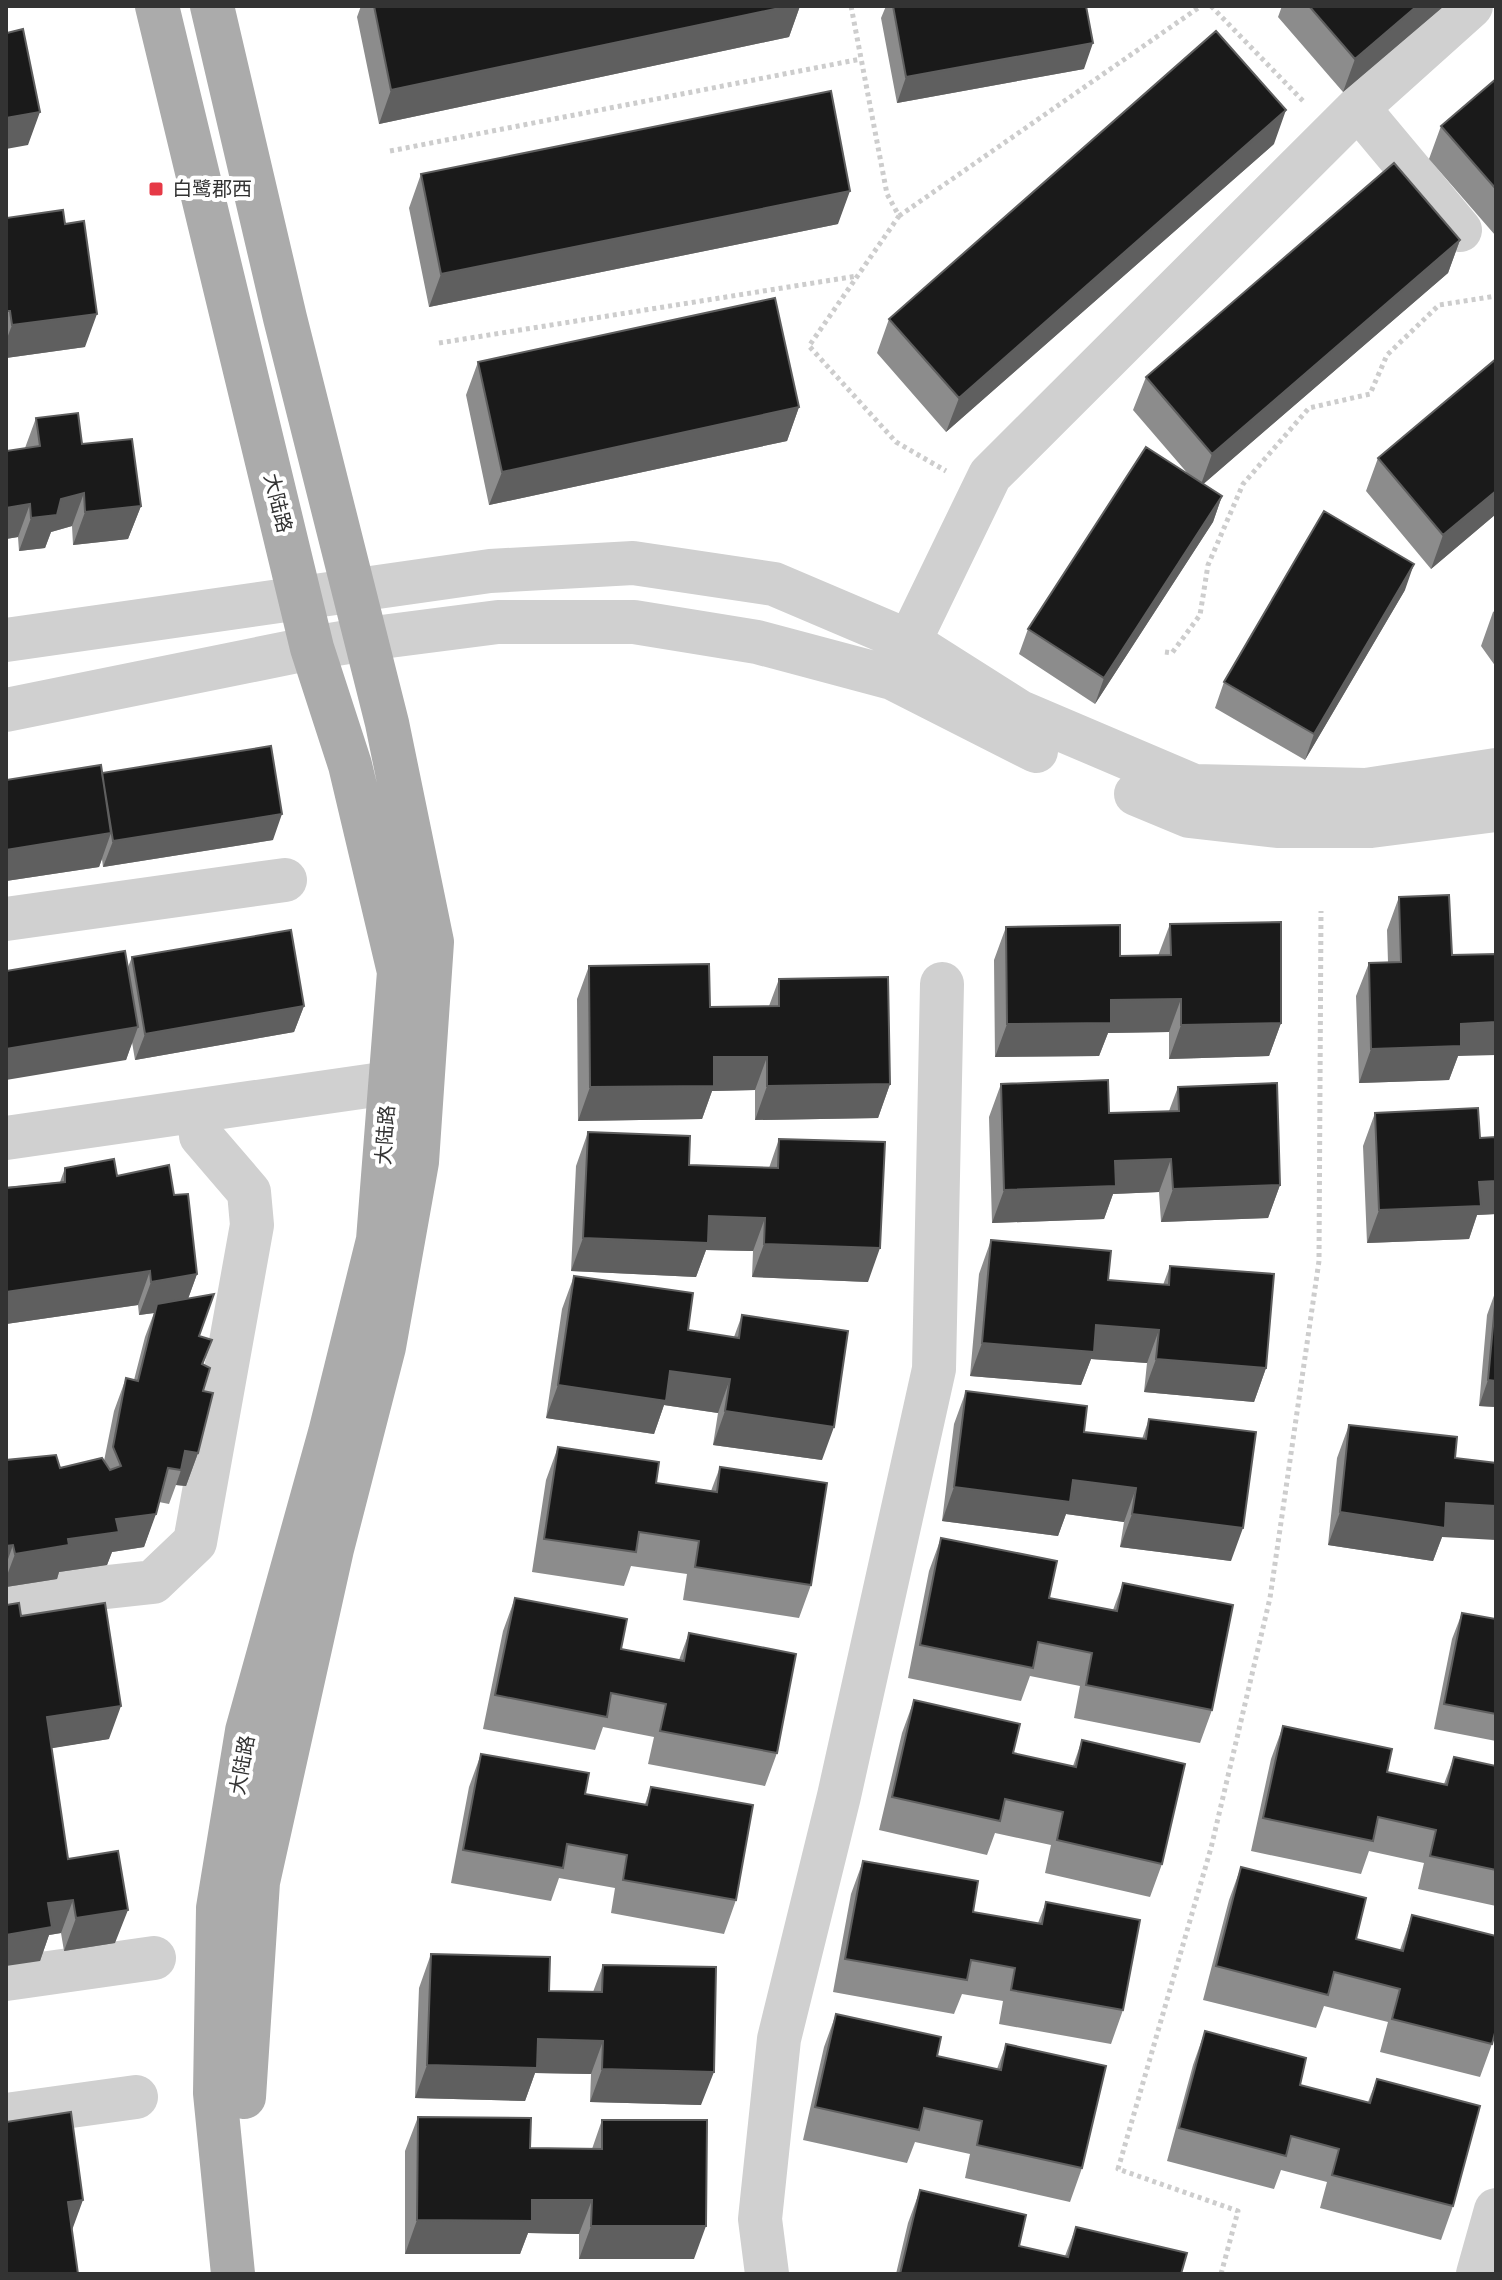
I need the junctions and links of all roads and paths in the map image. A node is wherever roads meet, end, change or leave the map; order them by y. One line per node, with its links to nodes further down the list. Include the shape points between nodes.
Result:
1 (157, 6): 18 (main road, 大陆路)
2 (212, 6): 17 (main road, 大陆路)
3 (851, 6): 7 (path)
4 (1201, 6): 11 (path)
5 (1211, 6): 9 (path)
6 (1471, 6): 8 (street)
7 (861, 59): 10 (path); 11 (path, via 887,194)
8 (1358, 108): 12 (street); 16 (street, via 990,475)
9 (1315, 114)
10 (390, 151)
11 (899, 216): 13 (path)
12 (1460, 230)
13 (858, 276): 15 (path); 16 (path, via 809,346 896,442)
14 (1496, 296): 22 (path, via 1439,305 1387,355 1370,394 1309,408 1243,484 1208,565 1200,615 1172,653)
15 (439, 343)
16 (981, 491): 23 (street)
17 (353, 591): 18 (street); 19 (main road, 大陆路); 23 (street, via 490,571 633,563 774,584)
18 (300, 597): 20 (street); 21 (main road, 大陆路)
19 (366, 639): 21 (street); 23 (street, via 498,622 634,622); 42 (main road, 大陆路, via 432,942 417,1162 384,1347 332,1549 258,1882 243,2087)
20 (6, 640)
21 (312, 648): 24 (street); 31 (main road, 大陆路, via 350,765 399,972)
22 (1165, 652)
23 (900, 660): 25 (street, via 1194,786 1366,790); 26 (street, via 1027,748 1189,816 1277,826 1371,826)
24 (6, 710)
25 (1496, 770)
26 (1496, 810)
27 (285, 880): 29 (street)
28 (1321, 911): 44 (path, via 1319,1261 1270,1598 1211,1848 1118,2169 1238,2211)
29 (6, 919)
30 (942, 984): 43 (street, via 934,1369 779,2039 760,2219)
31 (389, 1083): 33 (street); 41 (main road, 大陆路, via 378,1240 247,1731 218,1908 215,2093)
32 (201, 1136): 34 (street, via 249,1192 252,1225 195,1542 153,1582)
33 (6, 1138)
34 (6, 1598)
35 (154, 1958): 36 (street)
36 (6, 1979)
37 (136, 2097): 38 (street)
38 (6, 2115)
39 (1496, 2210): 45 (street)
40 (1496, 2246): 46 (street)
41 (233, 2274)
42 (264, 2274)
43 (767, 2274)
44 (1221, 2274)
45 (1478, 2274)
46 (1488, 2274)

